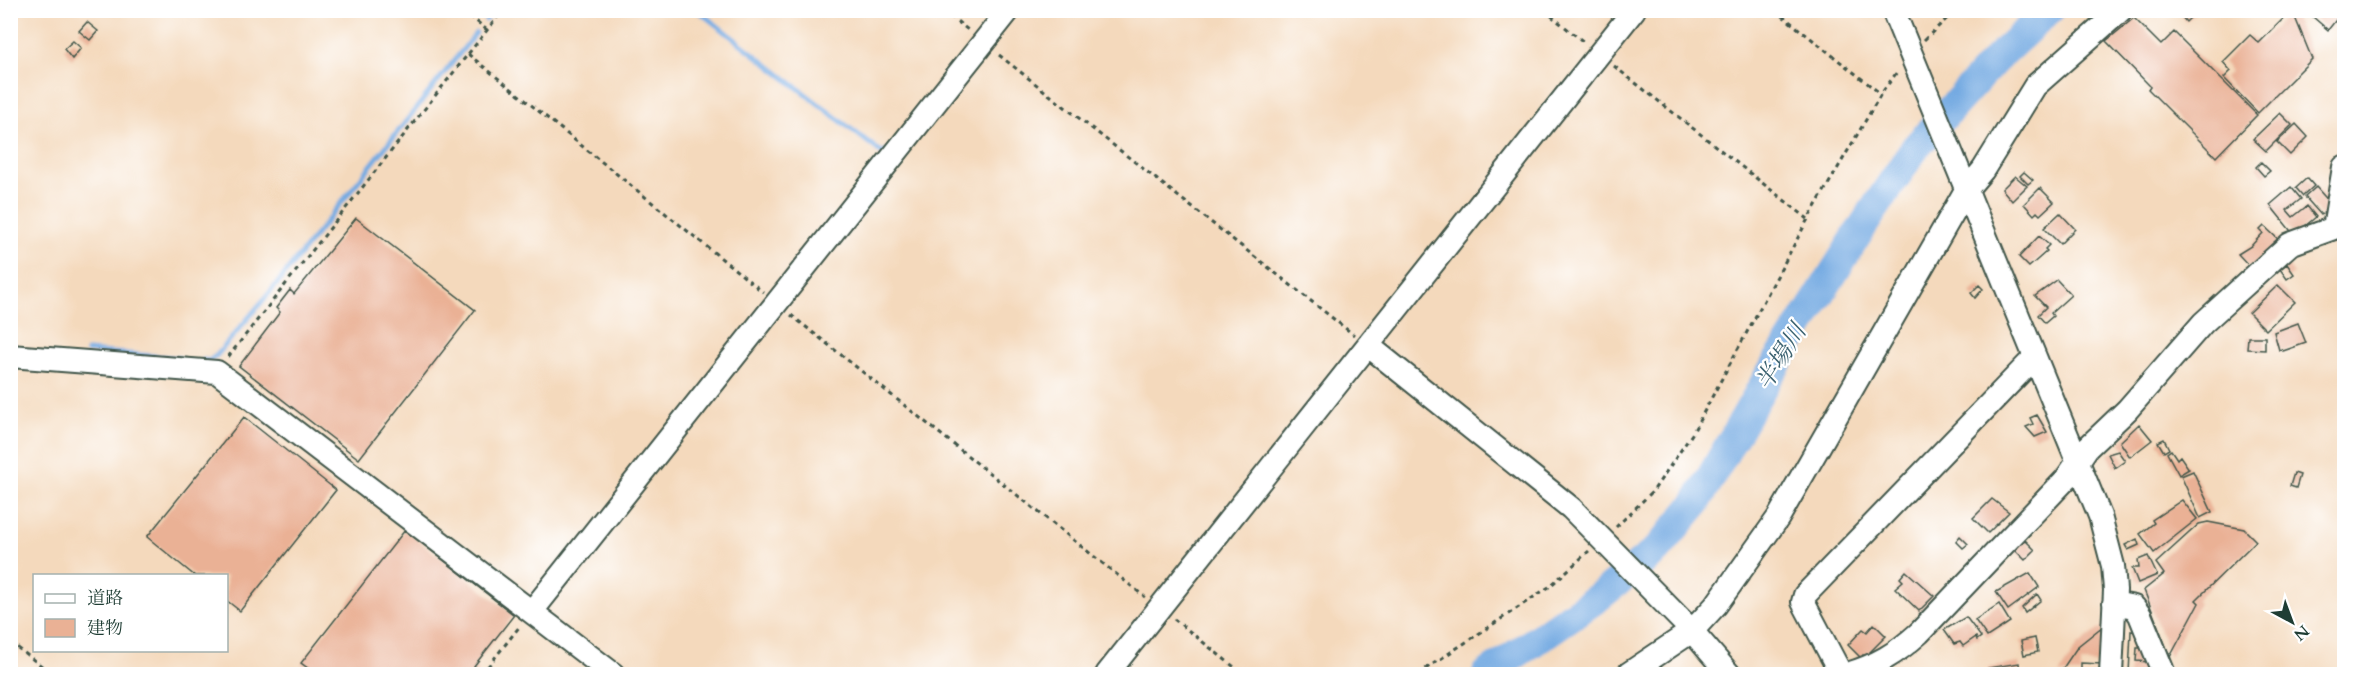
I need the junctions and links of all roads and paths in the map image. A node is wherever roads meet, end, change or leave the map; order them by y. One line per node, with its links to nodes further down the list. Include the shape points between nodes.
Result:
1 (463, 10): 11 (path)
2 (503, 10): 11 (path)
3 (943, 10): 12 (path)
4 (1009, 10): 12 (street)
5 (1544, 10): 14 (path)
6 (1634, 10): 14 (street)
7 (1775, 10): 16 (path)
8 (1893, 10): 15 (street)
9 (1956, 10): 15 (path)
10 (2121, 10): 18 (street, via 2035,86 1983,170)
11 (487, 30): 13 (path)
12 (984, 43): 21 (street); 22 (path)
13 (468, 54): 21 (path); 25 (path)
14 (1599, 54): 19 (path); 22 (street)
15 (1913, 57): 16 (path); 18 (street)
16 (1881, 94): 19 (path)
17 (2344, 167): 20 (street)
18 (1964, 185): 24 (street); 31 (street, via 1778,518 1716,605)
19 (1808, 219): 27 (path, via 1692,434 1653,491)
20 (2339, 234): 26 (street, via 2290,244 2203,323)
21 (777, 304): 29 (path); 30 (street)
22 (1370, 347): 27 (street, via 1571,508); 29 (street)
23 (10, 356): 25 (street)
24 (2035, 357): 26 (street); 41 (street, via 1805,595 1803,602)
25 (217, 372): 30 (street)
26 (2077, 461): 28 (street, via 2107,541 2113,566); 42 (street, via 2066,479 1919,633 1896,653)
27 (1605, 541): 31 (street); 38 (path, via 1549,587)
28 (2114, 603): 43 (street); 44 (street, via 2127,604 2140,615)
29 (1160, 608): 36 (street); 37 (path)
30 (533, 610): 34 (path); 35 (street)
31 (1689, 628): 39 (street); 40 (street)
32 (10, 642): 33 (path)
33 (52, 675)
34 (482, 675)
35 (613, 675)
36 (1107, 675)
37 (1243, 675)
38 (1418, 675)
39 (1628, 675)
40 (1729, 675)
41 (1841, 675)
42 (1847, 675)
43 (2111, 675)
44 (2164, 675)

